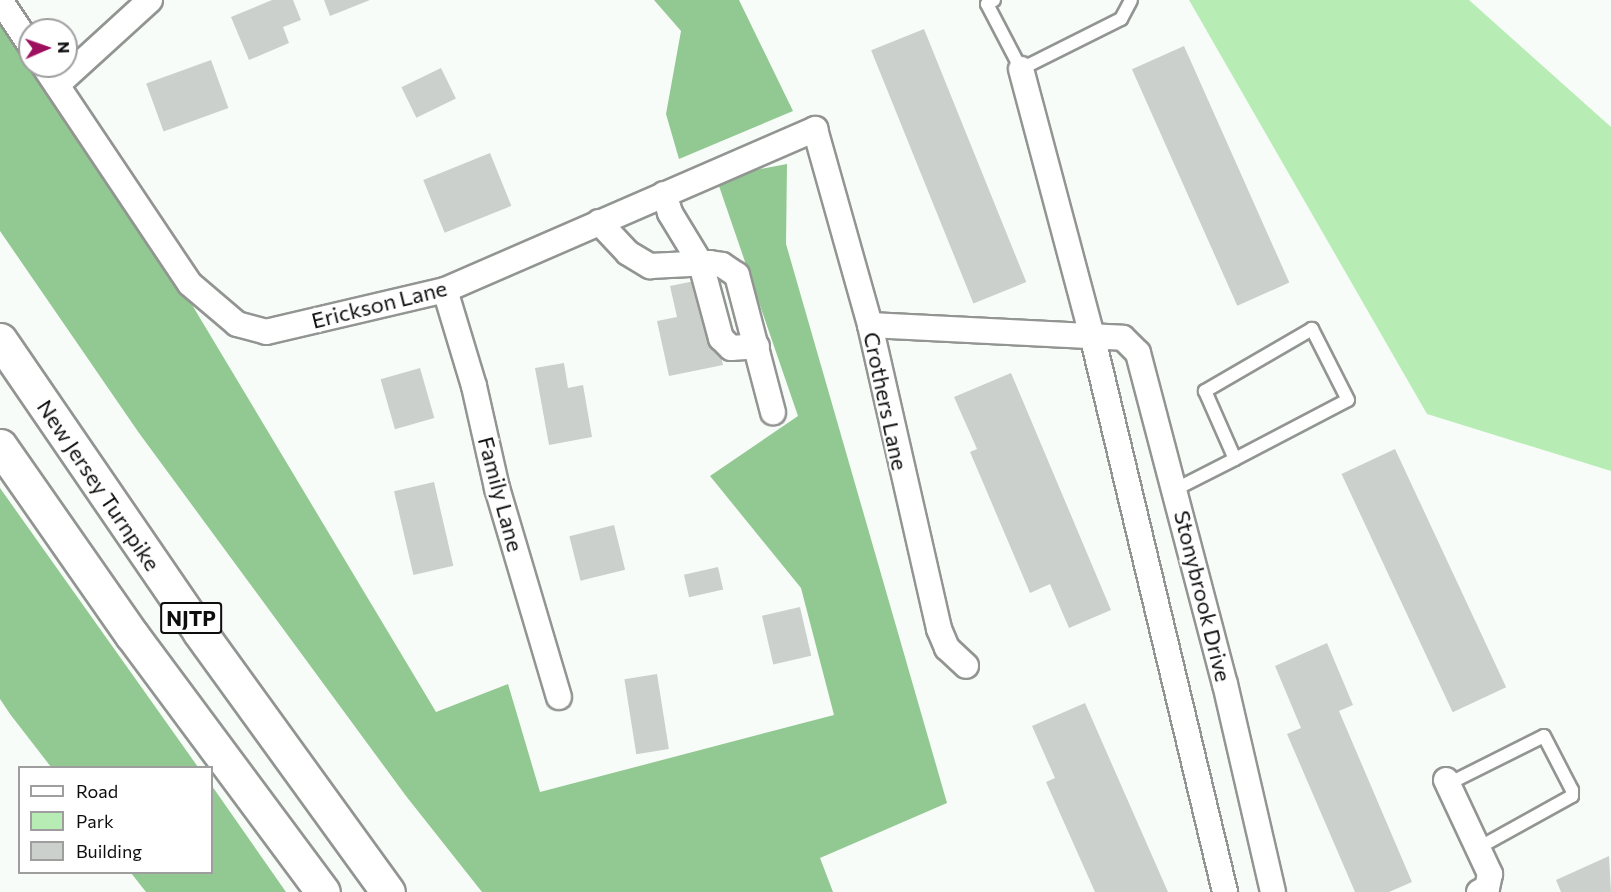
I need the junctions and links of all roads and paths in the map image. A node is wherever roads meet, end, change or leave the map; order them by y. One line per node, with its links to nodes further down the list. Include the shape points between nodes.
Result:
1 (0, 0): 5 (street)
2 (150, 0): 6 (street)
3 (994, 0): 7 (lane, via 987,4)
4 (1131, 0): 7 (lane, via 1121,19)
5 (18, 27)
6 (78, 55)
7 (1021, 69): 15 (street)
8 (52, 78): 13 (street, Erickson Lane, via 190,284 237,324 266,332)
9 (815, 129): 10 (street, Erickson Lane); 14 (street, Crothers Lane)
10 (664, 194): 11 (street, Erickson Lane); 12 (street)
11 (599, 222): 12 (street, via 628,253 650,266); 13 (street, Erickson Lane)
12 (701, 264): 17 (street, via 722,265 737,275); 17 (street, via 721,338 731,348)
13 (445, 290): 23 (street, Family Lane, via 474,386 497,488)
14 (870, 325): 15 (street, Stonybrook Drive); 22 (street, Crothers Lane, via 939,630 947,648)
15 (1093, 339): 21 (street, Stonybrook Drive, via 1123,338 1138,353); 28 (street)
16 (0, 340): 27 (highway, New Jersey Turnpike / NJTP, via 199,631)
17 (757, 346): 18 (street)
18 (773, 412)
19 (0, 446): 26 (highway, NJTP, via 132,635)
20 (1235, 459): 20 (lane, via 1205,391 1312,329 1348,400); 21 (lane)
21 (1176, 489): 29 (street, Stonybrook Drive)
22 (966, 666)
23 (560, 698)
24 (1447, 782): 25 (street); 25 (lane, via 1544,736 1572,790 1572,796)
25 (1478, 848): 30 (street, via 1490,874 1487,888)
26 (323, 892)
27 (388, 892)
28 (1225, 892)
29 (1273, 892)
30 (1479, 892)

